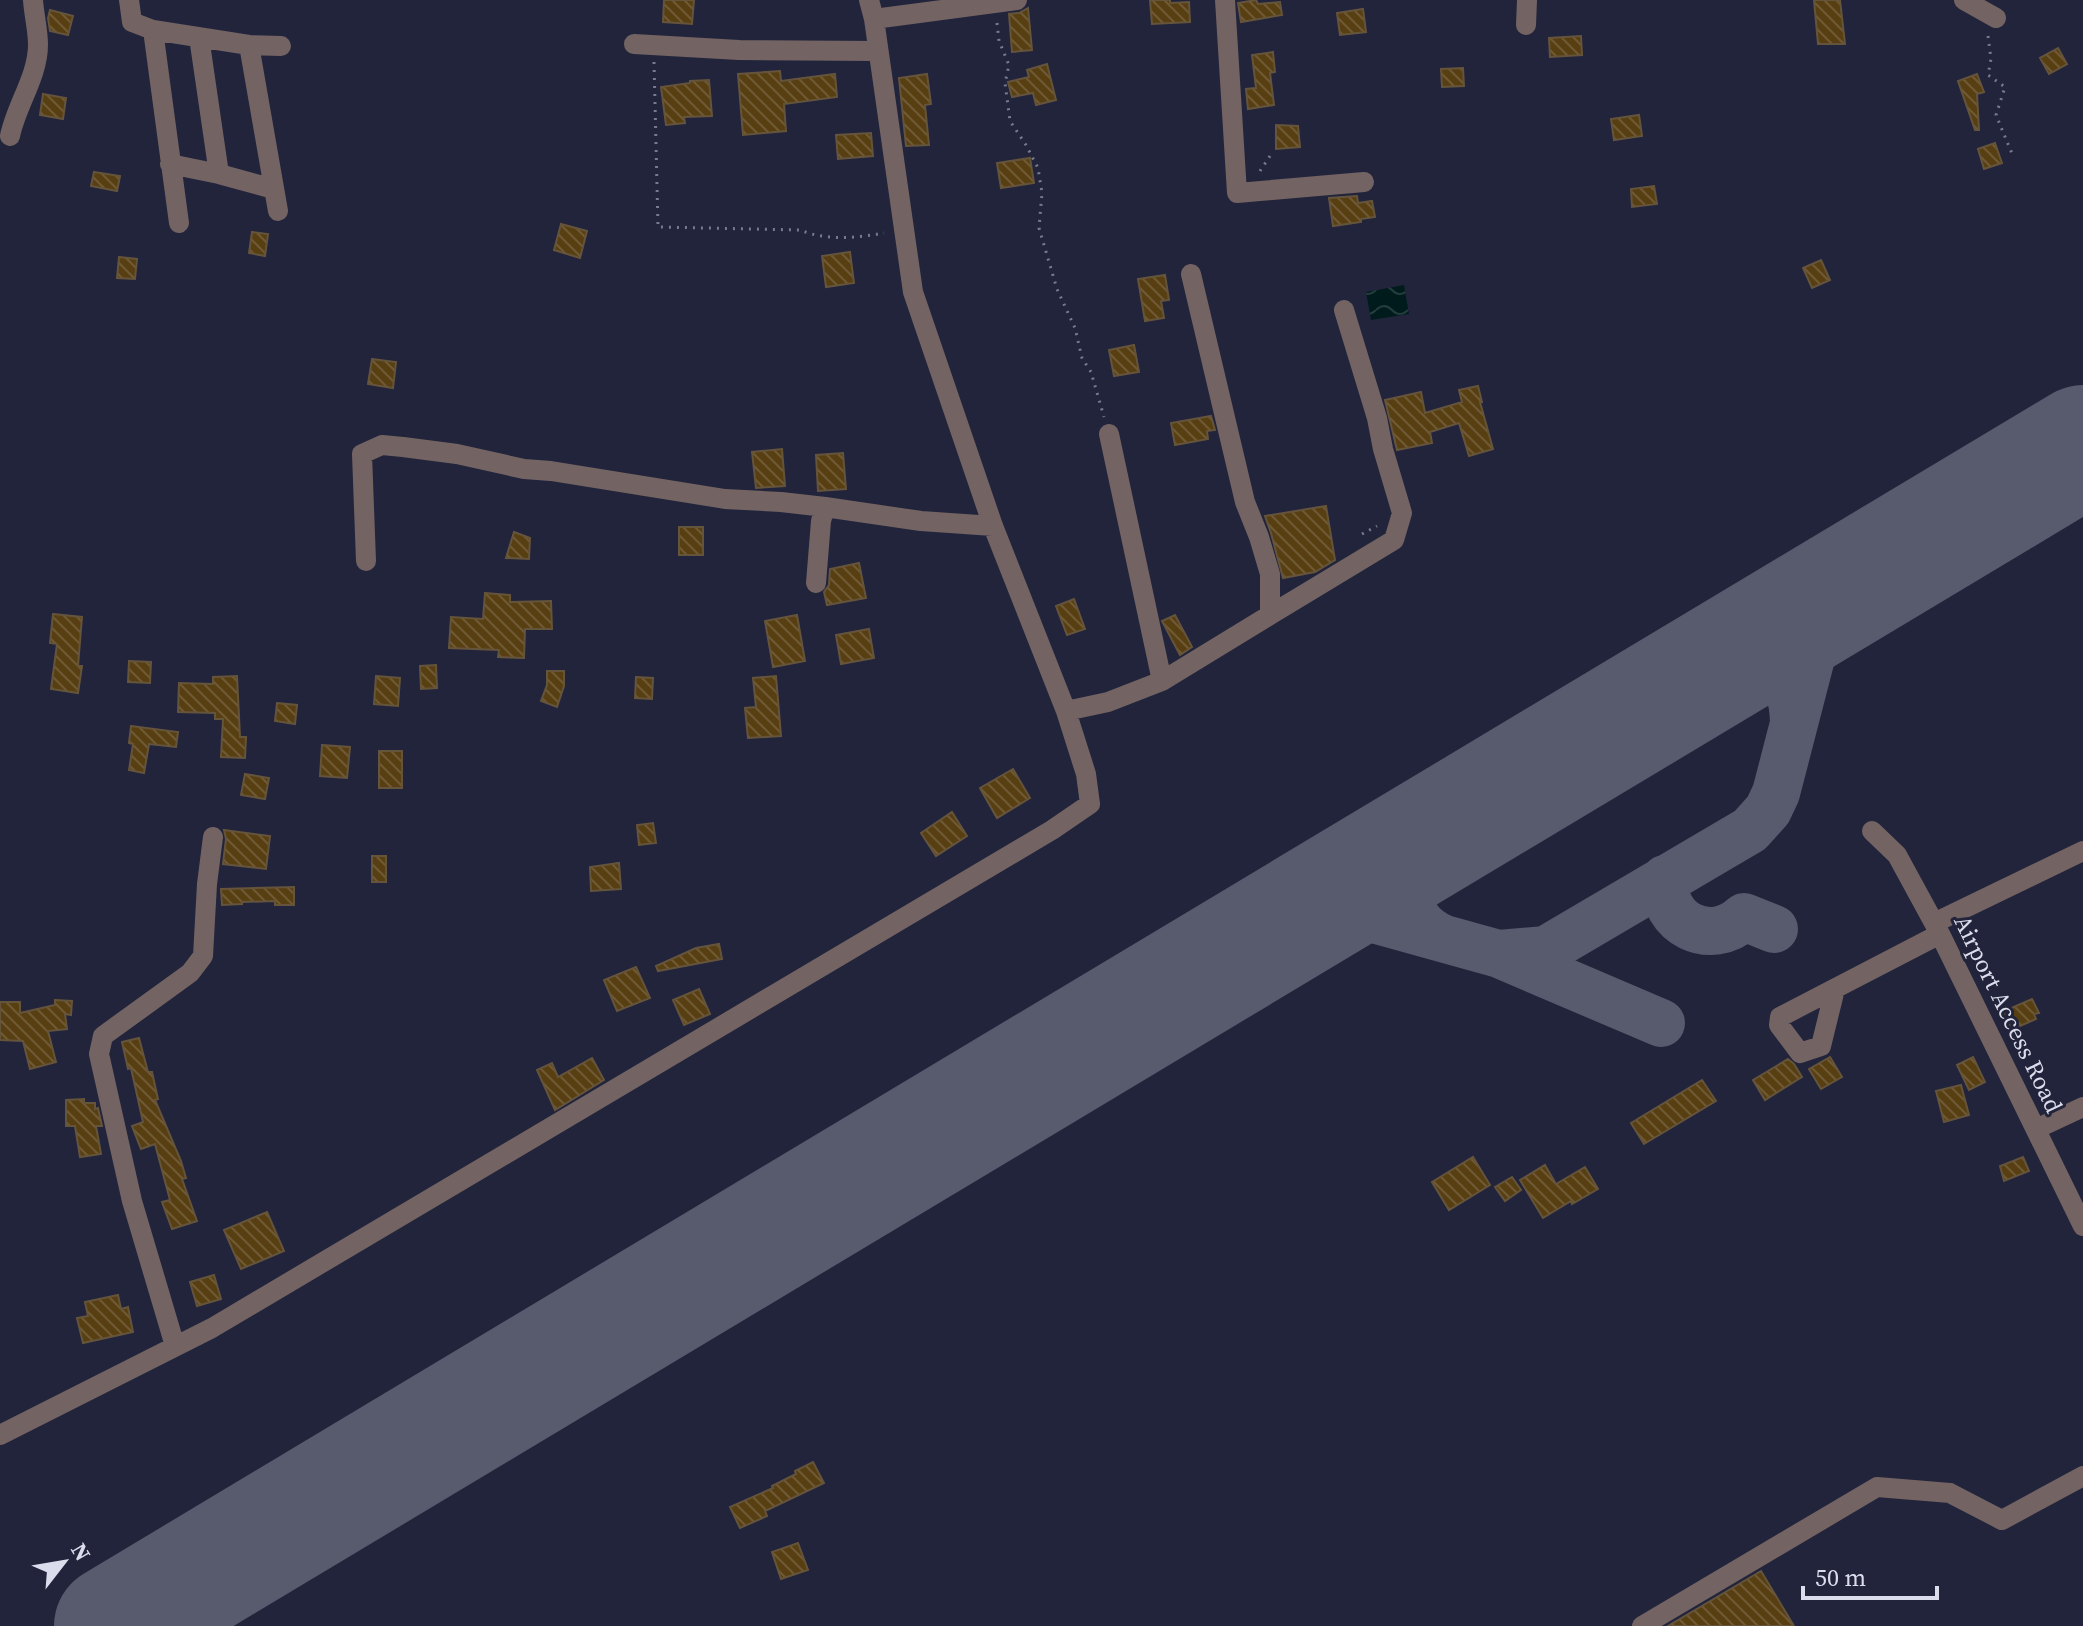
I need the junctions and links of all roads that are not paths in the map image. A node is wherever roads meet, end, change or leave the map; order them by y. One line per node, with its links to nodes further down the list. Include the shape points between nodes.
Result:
1 (33, 0): 16 (street, via 38,47)
2 (129, 0): 10 (street, via 132,22)
3 (1017, 0): 7 (street)
4 (1225, 0): 19 (street, via 1237,193)
5 (1527, 0): 9 (street)
6 (1964, 0): 8 (street)
7 (872, 10): 15 (street)
8 (1996, 18)
9 (1526, 25)
10 (153, 30): 11 (street); 17 (street)
11 (199, 37): 13 (street); 18 (street)
12 (644, 44): 15 (street)
13 (249, 45): 14 (street); 20 (street)
14 (281, 46)
15 (878, 51): 27 (street, via 913,292)
16 (10, 136)
17 (170, 164): 18 (street); 22 (street)
18 (219, 174): 20 (street)
19 (1364, 182)
20 (274, 189): 21 (street)
21 (278, 211)
22 (179, 223)
23 (1191, 274): 30 (street, via 1245,502 1270,574)
24 (1344, 310): 30 (street, via 1402,513 1394,540)
25 (1109, 434): 31 (street)
26 (825, 507): 27 (street); 28 (street, via 725,499 382,445 362,454); 29 (street)
27 (993, 526): 32 (street)
28 (366, 561)
29 (816, 583)
30 (1270, 615): 31 (street)
31 (1162, 681): 32 (street)
32 (1066, 711): 41 (street, via 1090,804 705,1037)
33 (1872, 831): 36 (street, Airport Access Road, via 1897,855)
34 (213, 837): 41 (street, via 203,956 190,973 103,1036 99,1054 132,1201)
35 (2083, 851): 36 (street)
36 (1934, 923): 37 (street); 39 (street, Airport Access Road)
37 (1835, 989)
38 (2083, 1107): 39 (street)
39 (2036, 1129): 40 (street, Airport Access Road)
40 (2083, 1226)
41 (175, 1346): 42 (street)
42 (0, 1435)
43 (2083, 1476): 44 (street, via 2002,1520 1950,1493 1877,1487)
44 (1642, 1626)

